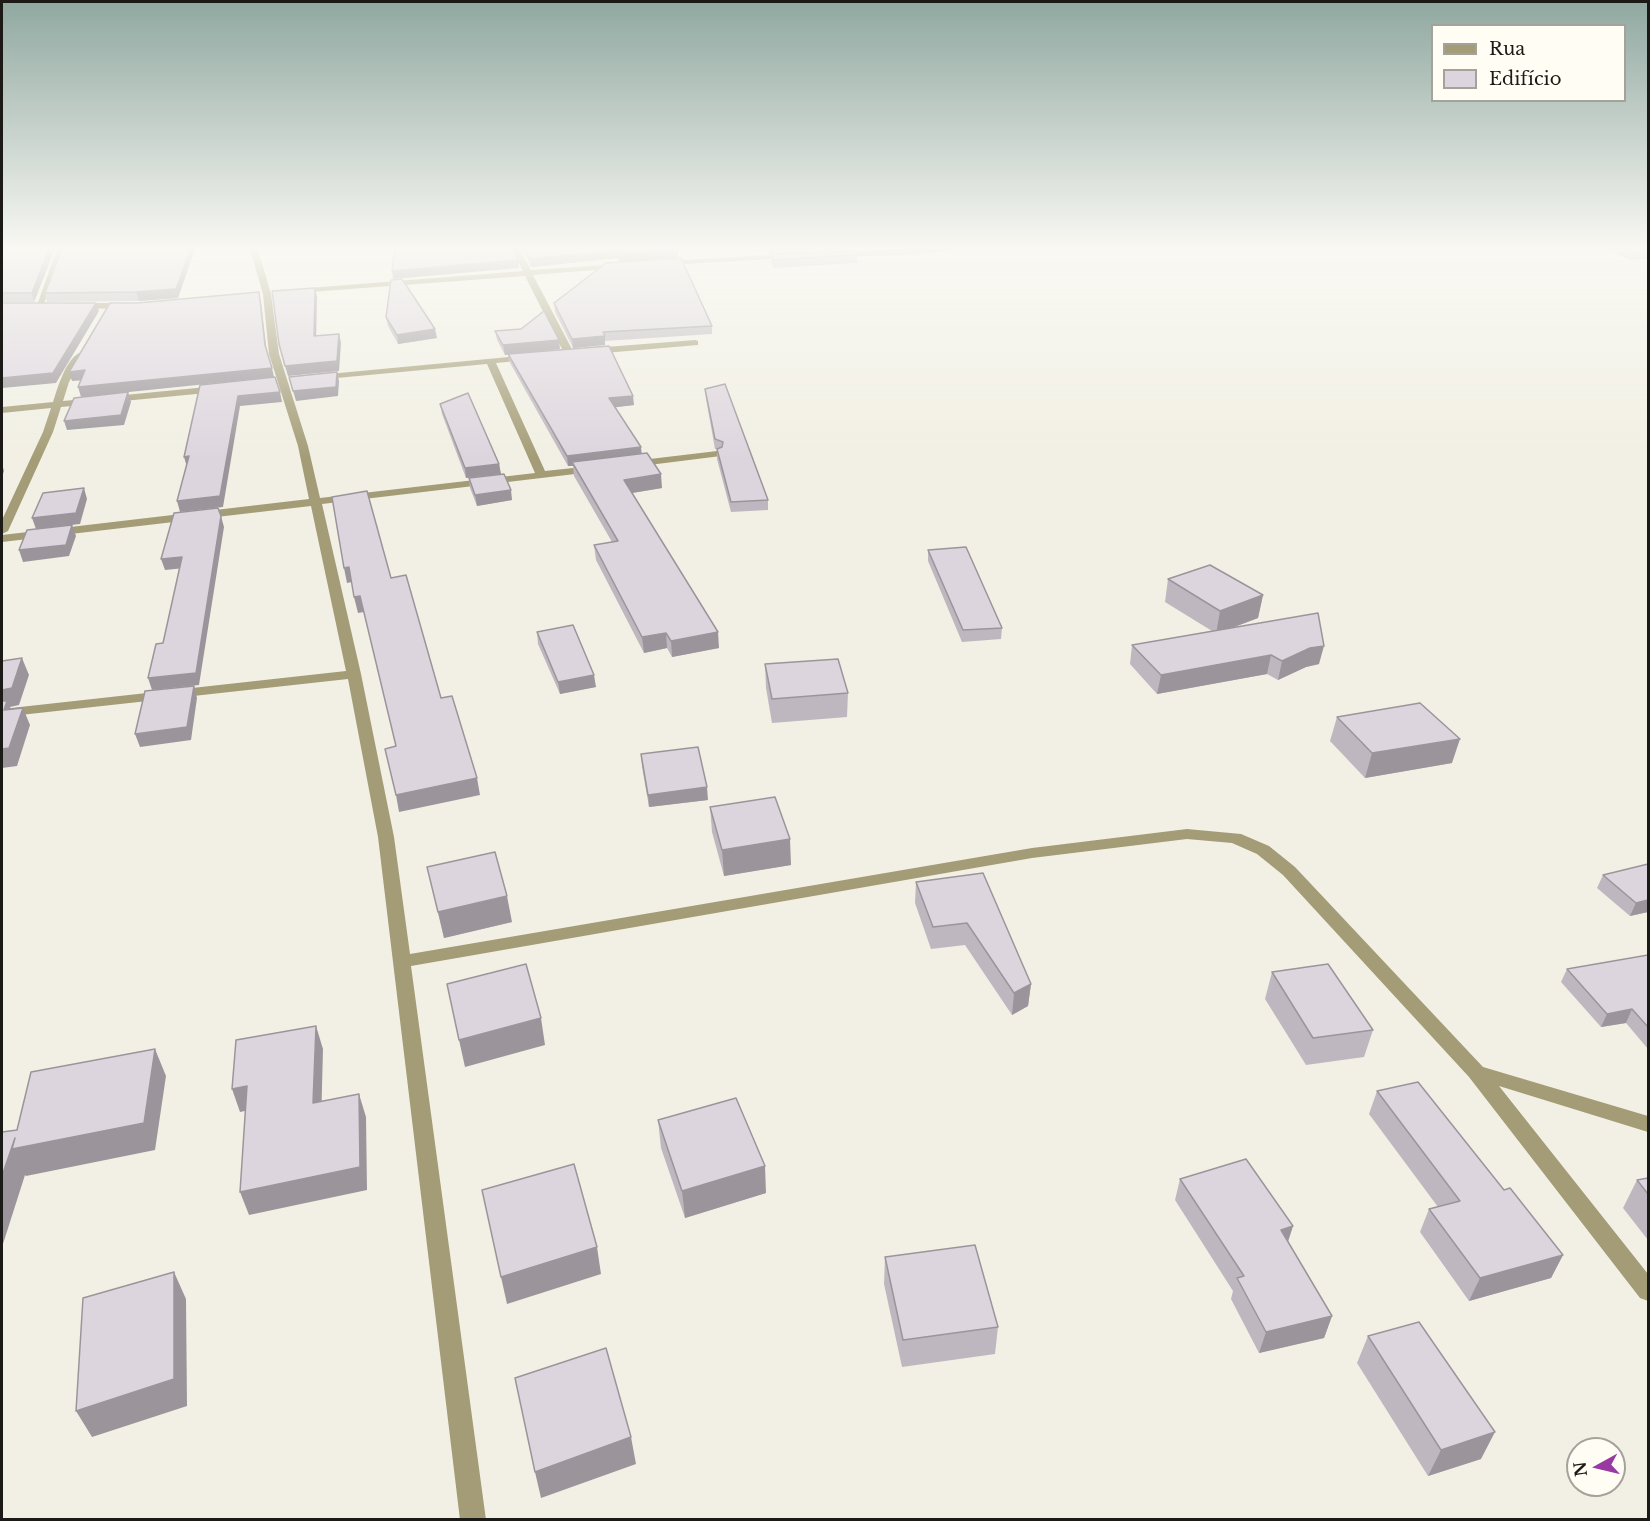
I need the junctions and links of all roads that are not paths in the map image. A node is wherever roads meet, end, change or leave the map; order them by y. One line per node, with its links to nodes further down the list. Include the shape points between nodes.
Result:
1 (270, 317): 17 (street, via 274,354 303,446)
2 (550, 317): 5 (street)
3 (695, 343): 5 (street)
4 (86, 344): 11 (street, via 64,381)
5 (569, 353): 6 (street)
6 (558, 354)
7 (535, 356): 8 (street)
8 (489, 360): 9 (street); 16 (street)
9 (306, 380)
10 (225, 388): 11 (street)
11 (57, 405): 12 (street); 18 (street)
12 (2, 410)
13 (717, 454): 14 (street)
14 (623, 465)
15 (599, 468): 16 (street)
16 (541, 475): 17 (street)
17 (315, 502): 19 (street); 20 (street)
18 (2, 531)
19 (2, 539)
20 (354, 674): 21 (street); 22 (street, via 386,837)
21 (2, 713)
22 (403, 961): 23 (street, via 1032,853 1187,834 1235,838 1263,850 1289,871); 26 (street)
23 (1476, 1072): 24 (street); 25 (street)
24 (1648, 1124)
25 (1648, 1291)
26 (473, 1520)

